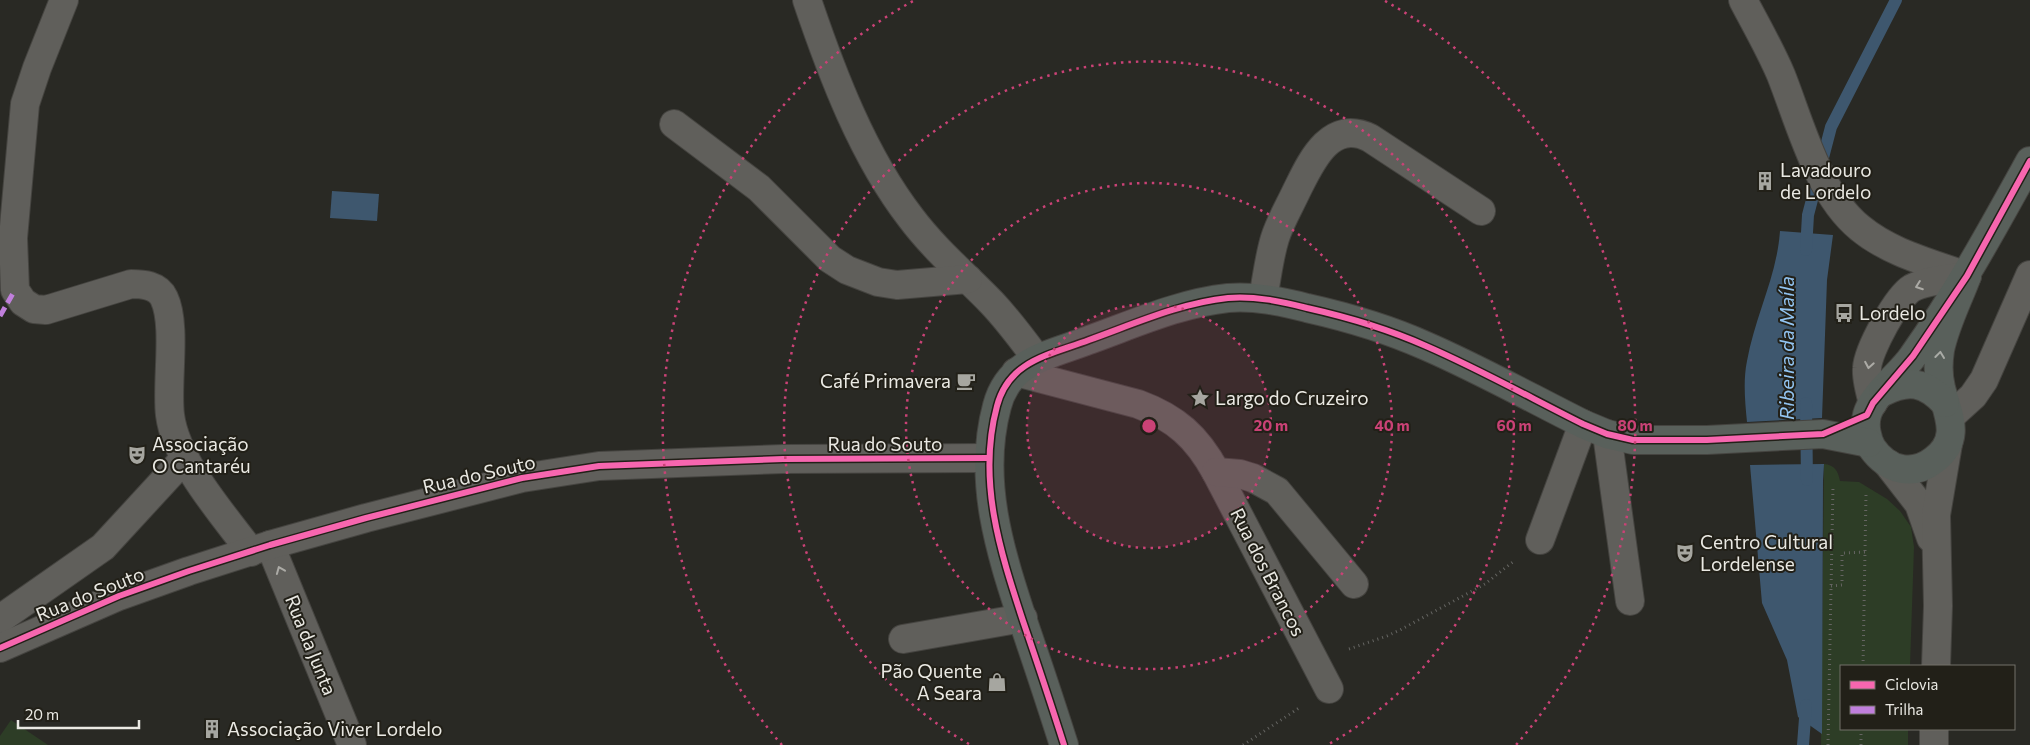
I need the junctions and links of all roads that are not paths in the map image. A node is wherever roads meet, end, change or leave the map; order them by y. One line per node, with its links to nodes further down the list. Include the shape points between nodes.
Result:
1 (64, 0): 18 (street, Rua da Junta, via 25,104 13,238 15,290 23,302 34,309 46,310 131,284 156,288 164,296 170,327 170,414)
2 (808, 0): 9 (street, via 837,80 883,177 926,236)
3 (1743, 0): 8 (street, via 1780,74 1816,166 1848,215 1881,243)
4 (674, 124): 9 (street, via 759,188 830,259 847,270 878,282 897,285)
5 (2030, 161): 8 (main road)
6 (1481, 211): 10 (street, via 1370,138 1357,134 1342,135 1327,143 1315,156 1281,223)
7 (2030, 275): 13 (street, via 1984,380 1973,396)
8 (1967, 276): 12 (main road, via 1913,356); 12 (street, one-way to 12, via 1918,285 1896,304 1868,361 1867,374); 13 (main road, one-way to 8, via 1939,374 1940,352)
9 (968, 279): 11 (street, via 1005,318)
10 (1263, 298): 11 (main road, via 1213,300 1170,311); 14 (main road, via 1331,313 1425,345)
11 (1026, 366): 19 (main road, via 1003,387 996,409); 20 (street, via 1152,409 1185,429)
12 (1874, 403): 13 (main road, via 1895,385 1909,383 1935,393); 15 (main road); 16 (main road, via 1866,429)
13 (1948, 410): 17 (main road, via 1951,430)
14 (1595, 429): 15 (main road, via 1633,440); 22 (street); 26 (street)
15 (1823, 434): 16 (main road)
16 (1869, 443): 21 (main road)
17 (1948, 444): 21 (main road, via 1940,456 1916,469 1901,469); 24 (street, via 1936,515)
18 (185, 458): 23 (street, Rua da Junta, via 194,473); 28 (street, via 102,547)
19 (989, 458): 23 (street, Rua do Souto, via 783,459 600,466 484,486); 27 (main road, via 989,491 995,530)
20 (1211, 463): 25 (street, via 1266,483 1276,491); 32 (street, Rua dos Brancos)
21 (1888, 464): 24 (street, via 1919,504)
22 (1540, 540)
23 (260, 548): 30 (street, Rua do Souto, via 119,596); 34 (street, Rua da Junta, one-way to 23)
24 (1936, 561): 31 (street)
25 (1354, 584)
26 (1630, 601)
27 (1022, 618): 29 (street); 35 (main road)
28 (0, 619)
29 (902, 639)
30 (2, 649)
31 (1936, 665)
32 (1329, 689)
33 (1934, 730): 36 (street)
34 (352, 745)
35 (1064, 745)
36 (1934, 745)

